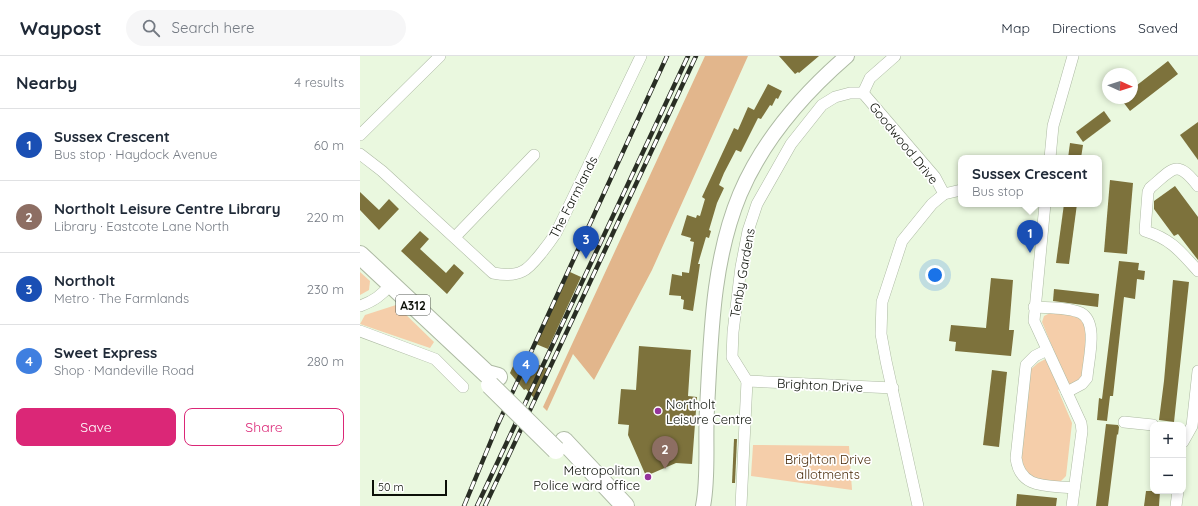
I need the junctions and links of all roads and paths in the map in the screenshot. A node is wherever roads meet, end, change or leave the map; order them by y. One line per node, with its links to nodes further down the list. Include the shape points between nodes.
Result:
1 (440, 56): 7 (street)
2 (641, 56): 15 (street, The Farmlands, via 556,233 524,271 506,275 493,273)
3 (847, 56): 36 (street, via 811,89 782,123 756,162 730,222 715,295)
4 (895, 56): 6 (street, via 870,78)
5 (1073, 56): 10 (street, via 1053,126)
6 (863, 93): 13 (street, Goodwood Drive, via 934,176); 24 (street, Tenby Gardens, via 850,92 822,105 791,144 757,204 741,267 733,332 732,357)
7 (360, 135)
8 (360, 154): 15 (street, The Farmlands)
9 (534, 155): 15 (street)
10 (1050, 155)
11 (1198, 186): 17 (street, via 1187,172 1180,168 1173,169 1150,188 1145,231 1161,236)
12 (958, 191): 13 (street)
13 (944, 194): 26 (street, via 922,214 902,241 882,302 882,334)
14 (1045, 207): 20 (street)
15 (455, 237)
16 (360, 255): 18 (main road, A312)
17 (1198, 271)
18 (391, 284): 19 (street, via 381,295); 31 (main road, A312)
19 (360, 306)
20 (1034, 307): 22 (street, via 1034,321); 27 (street, via 1071,310 1089,321 1092,330 1086,378 1082,384)
21 (360, 331): 25 (street, via 435,359)
22 (1047, 350): 27 (street); 32 (street, via 1035,356 1026,366 1017,469 1023,478 1032,483)
23 (1198, 371): 30 (street, via 1192,426)
24 (747, 382): 26 (street, Brighton Drive); 37 (street)
25 (463, 387)
26 (893, 388): 38 (street)
27 (1068, 392): 32 (street, via 1078,413 1082,431)
28 (1124, 422): 29 (street)
29 (1150, 425)
30 (1186, 433)
31 (560, 445): 34 (main road, A312); 35 (main road, A312)
32 (1074, 488): 39 (street)
33 (1178, 494): 40 (street)
34 (610, 506)
35 (625, 506)
36 (703, 506)
37 (740, 506)
38 (918, 506)
39 (1072, 506)
40 (1176, 506)

